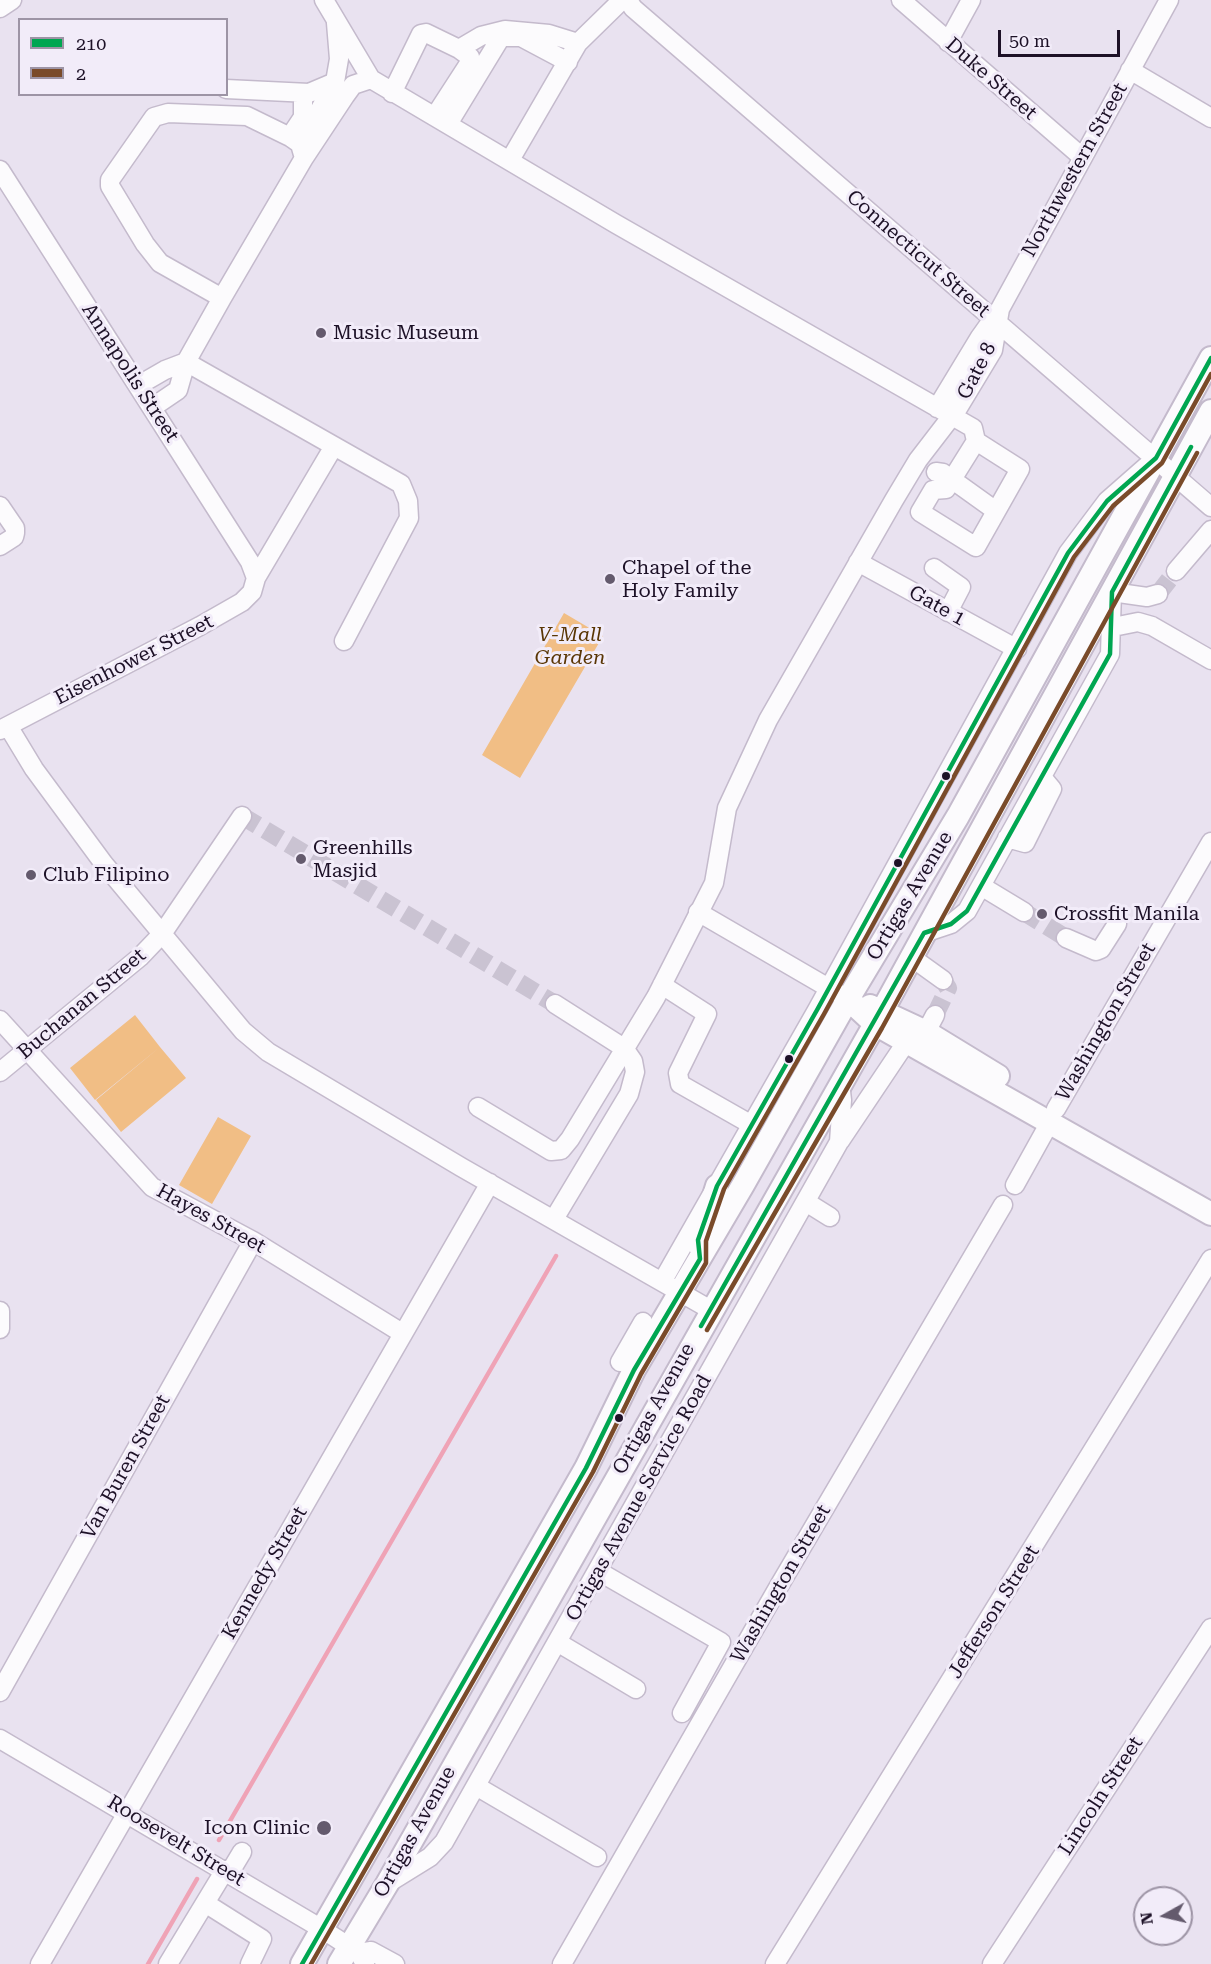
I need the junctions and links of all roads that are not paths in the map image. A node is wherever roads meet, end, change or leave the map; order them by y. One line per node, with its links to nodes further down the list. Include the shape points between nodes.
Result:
1 (12, 0): 8 (street)
2 (324, 0): 9 (street)
3 (622, 0): 11 (street)
4 (627, 0): 28 (street, Connecticut Street)
5 (901, 0): 10 (street, Duke Street)
6 (971, 0): 10 (street)
7 (1169, 0): 14 (street, Northwestern Street)
8 (0, 8)
9 (335, 19): 15 (street); 16 (street, via 339,59)
10 (948, 42): 24 (street, Duke Street)
11 (578, 44): 12 (street, via 549,34 505,30 481,36); 13 (street)
12 (459, 49): 18 (street, via 421,34); 22 (street, via 470,57 470,62)
13 (568, 62): 22 (street, via 520,37 501,37); 25 (street)
14 (1130, 70): 21 (street); 24 (street, Northwestern Street)
15 (371, 79): 18 (street); 23 (street, via 352,85)
16 (335, 82): 19 (street); 20 (street)
17 (228, 89): 19 (street)
18 (392, 93): 22 (street)
19 (296, 97): 20 (street); 23 (street, via 303,117)
20 (320, 109): 23 (street)
21 (1211, 118)
22 (442, 120): 25 (street)
23 (298, 147): 27 (street); 27 (street, via 247,116 160,114 110,180 116,196 160,263)
24 (1082, 157): 28 (street, Northwestern Street)
25 (510, 160): 34 (street)
26 (0, 170): 31 (street, Annapolis Street)
27 (222, 298): 30 (street)
28 (997, 317): 34 (street, Gate 8); 37 (street, Connecticut Street)
29 (1211, 358): 37 (main road, Ortigas Avenue)
30 (186, 362): 31 (street); 32 (street, via 178,390); 36 (street)
31 (139, 385): 32 (street, Annapolis Street)
32 (153, 407): 47 (street, Annapolis Street)
33 (1211, 411): 39 (main road, Ortigas Avenue)
34 (943, 412): 35 (street, via 973,428); 38 (street, Gate 8)
35 (976, 441): 40 (street); 43 (street, via 1020,469)
36 (334, 446): 45 (street, Eisenhower Street); 56 (street, via 402,484 409,518)
37 (1156, 458): 39 (street, Connecticut Street); 57 (street, via 1107,501 1068,553); 73 (main road, Ortigas Avenue, via 958,816)
38 (918, 460): 40 (street); 48 (street, Gate 8)
39 (1175, 475): 42 (street, Connecticut Street); 52 (main road, Ortigas Avenue)
40 (943, 476): 43 (street); 43 (street, via 945,490 933,490 921,515 976,547)
41 (0, 506): 46 (street, via 15,528 14,537)
42 (1211, 507)
43 (996, 511)
44 (1211, 530): 50 (street)
45 (282, 535): 47 (street, via 260,553); 51 (street, Eisenhower Street)
46 (0, 546)
47 (245, 554): 51 (street, Annapolis Street)
48 (858, 562): 54 (street, Gate 1); 63 (street, Gate 8, via 768,720 733,791 714,883)
49 (934, 568): 54 (street, via 961,587)
50 (1176, 571)
51 (256, 578): 59 (street, Eisenhower Street, via 252,592 230,610)
52 (1112, 592): 53 (street, via 1147,597); 55 (street); 66 (main road, Ortigas Avenue)
53 (1158, 594)
54 (948, 612): 57 (street, Gate 1)
55 (1113, 627): 58 (street, via 1138,622 1152,626); 62 (street, via 1110,654)
56 (344, 641)
57 (1017, 649): 72 (street)
58 (1211, 660)
59 (4, 728): 67 (street, via 104,864)
60 (242, 816): 67 (street, Buchanan Street)
61 (1211, 842): 83 (street, Washington Street)
62 (981, 886): 64 (street); 66 (street, via 967,911 951,924)
63 (698, 912): 71 (street, Gate 8); 72 (street)
64 (1024, 912)
65 (1117, 924): 68 (street, via 1096,951)
66 (924, 933): 69 (main road, Ortigas Avenue)
67 (162, 934): 79 (street, Buchanan Street, via 140,957); 86 (street, via 243,1030 268,1052)
68 (1066, 938)
69 (911, 957): 70 (street); 75 (main road, Ortigas Avenue)
70 (943, 980)
71 (662, 985): 78 (street, Gate 8); 84 (street, via 707,1014 678,1073 680,1084)
72 (828, 988): 73 (street); 84 (street)
73 (848, 999): 75 (main road); 96 (main road, Ortigas Avenue)
74 (555, 1004): 78 (street)
75 (879, 1017): 77 (main road); 81 (main road, Ortigas Avenue)
76 (0, 1020): 79 (street, Hayes Street)
77 (923, 1029): 83 (main road); 83 (main road, via 1030,1094); 85 (street)
78 (624, 1048): 82 (street, Gate 8, via 561,1150 550,1151); 94 (street, via 633,1060 635,1072 629,1094)
79 (26, 1049): 80 (street, Buchanan Street); 95 (street, Hayes Street, via 152,1187)
80 (0, 1072)
81 (840, 1083): 85 (street, Ortigas Avenue Service Road); 99 (main road, Ortigas Avenue)
82 (478, 1107)
83 (1053, 1116): 87 (street, Washington Street); 89 (main road); 92 (main road)
84 (752, 1125): 88 (street)
85 (839, 1142): 90 (street, Ortigas Avenue Service Road)
86 (490, 1183): 94 (street); 103 (street, Kennedy Street)
87 (1015, 1185)
88 (717, 1186): 96 (main road, via 698,1240); 98 (street)
89 (1211, 1199)
90 (806, 1202): 93 (street); 105 (street, Ortigas Avenue Service Road)
91 (1002, 1205): 126 (street, Washington Street)
92 (1211, 1214)
93 (830, 1217)
94 (554, 1219): 98 (street)
95 (253, 1241): 103 (street, Hayes Street); 109 (street, Van Buren Street)
96 (700, 1259): 98 (main road, Ortigas Avenue)
97 (1211, 1259): 127 (street, Jefferson Street)
98 (672, 1287): 99 (street); 119 (main road, Ortigas Avenue, via 586,1468)
99 (711, 1310): 117 (main road, Ortigas Avenue)
100 (0, 1311): 102 (street)
101 (643, 1322): 104 (street)
102 (0, 1329)
103 (402, 1333): 113 (street, Kennedy Street)
104 (620, 1362)
105 (598, 1570): 107 (street, Ortigas Avenue Service Road); 110 (street, via 721,1642)
106 (1211, 1628): 128 (street, Lincoln Street)
107 (557, 1642): 108 (street); 112 (street, Ortigas Avenue Service Road)
108 (636, 1689)
109 (0, 1692)
110 (682, 1713)
111 (0, 1738): 113 (street, Roosevelt Street)
112 (476, 1786): 115 (street); 117 (street, Ortigas Avenue Service Road, via 444,1842 430,1857)
113 (129, 1812): 116 (street, Roosevelt Street); 121 (street, Kennedy Street)
114 (242, 1852): 116 (street)
115 (597, 1857)
116 (228, 1871): 118 (street); 119 (street, Roosevelt Street)
117 (387, 1884): 120 (main road, Ortigas Avenue)
118 (206, 1903): 122 (street); 123 (street, via 262,1939)
119 (322, 1929): 120 (street, Roosevelt Street); 124 (main road, Ortigas Avenue)
120 (353, 1957): 125 (street, via 371,1951)
121 (40, 1964)
122 (168, 1964)
123 (249, 1964)
124 (303, 1964)
125 (395, 1964)
126 (562, 1964)
127 (775, 1964)
128 (992, 1964)

